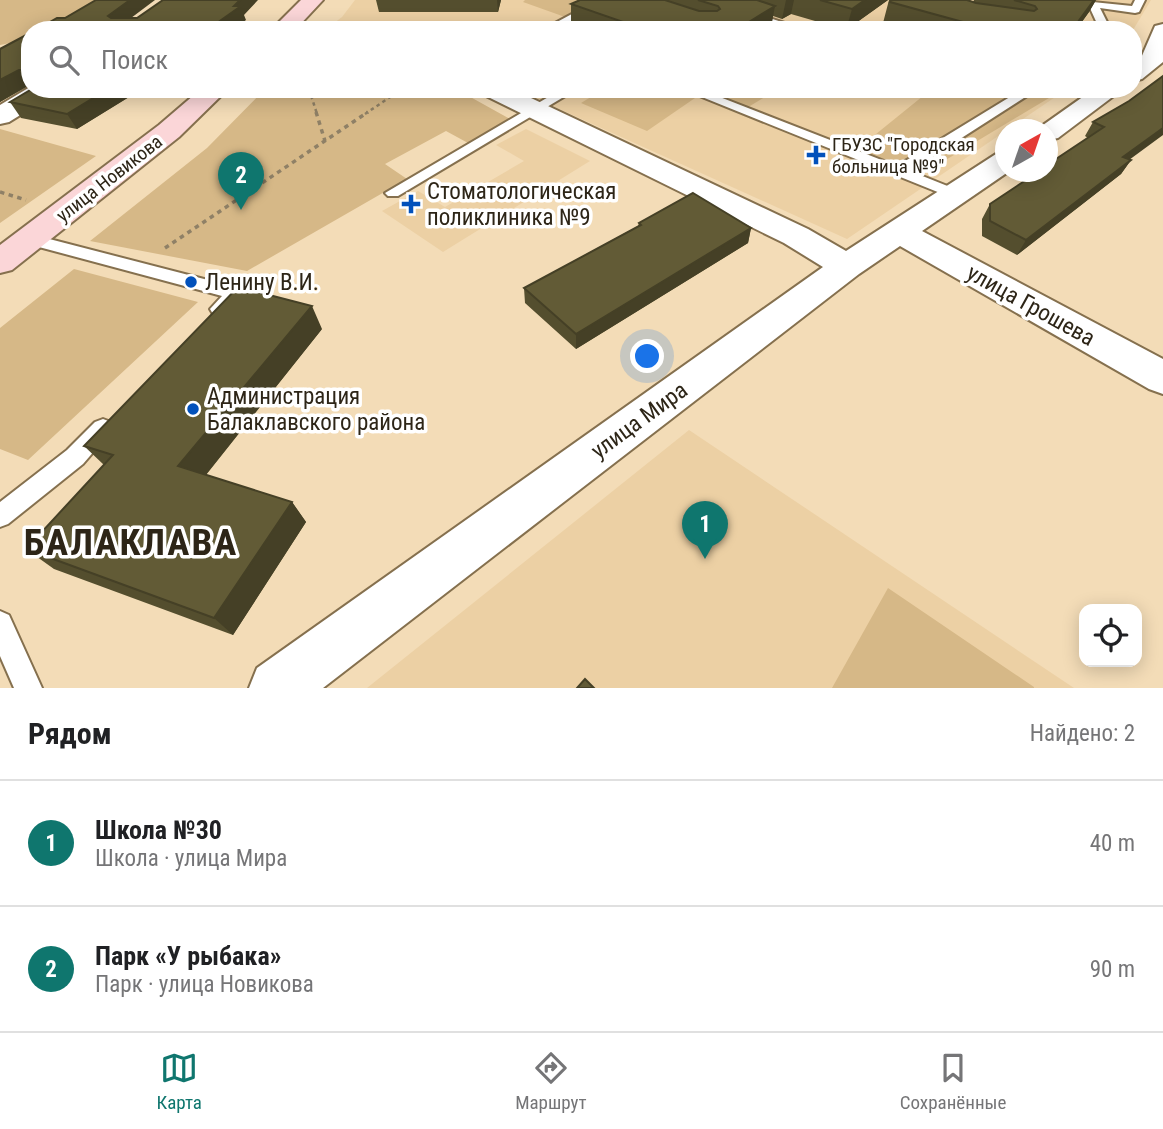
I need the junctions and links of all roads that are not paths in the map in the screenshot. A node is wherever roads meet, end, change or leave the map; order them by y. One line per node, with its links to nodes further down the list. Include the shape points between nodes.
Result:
1 (313, 0): 7 (main road)
2 (606, 0): 8 (lane)
3 (704, 0): 9 (lane)
4 (1078, 0): 6 (lane)
5 (1140, 0): 6 (lane, via 1135,10)
6 (1093, 4): 10 (lane)
7 (291, 21)
8 (565, 21)
9 (772, 21)
10 (1102, 21)
11 (1163, 31): 12 (street)
12 (1149, 67)
13 (30, 98): 21 (street)
14 (206, 98): 28 (main road, улица Новикова)
15 (525, 98): 20 (street)
16 (557, 98): 20 (lane)
17 (722, 98): 24 (lane)
18 (1016, 98): 24 (lane)
19 (1098, 98): 22 (street)
20 (547, 104): 25 (lane); 30 (street)
21 (0, 116)
22 (1058, 125)
23 (995, 167): 26 (street, улица Мира)
24 (900, 171): 26 (lane)
25 (393, 193)
26 (955, 194): 27 (street, улица Мира)
27 (899, 232): 30 (street, улица Мира); 32 (street, улица Грошева)
28 (30, 239): 29 (main road, улица Новикова); 31 (lane, via 234,293)
29 (0, 262)
30 (847, 266): 37 (street, улица Мира)
31 (206, 322)
32 (1163, 378)
33 (113, 418): 34 (lane, via 75,457)
34 (0, 516)
35 (0, 624): 36 (lane)
36 (25, 687)
37 (277, 688)

